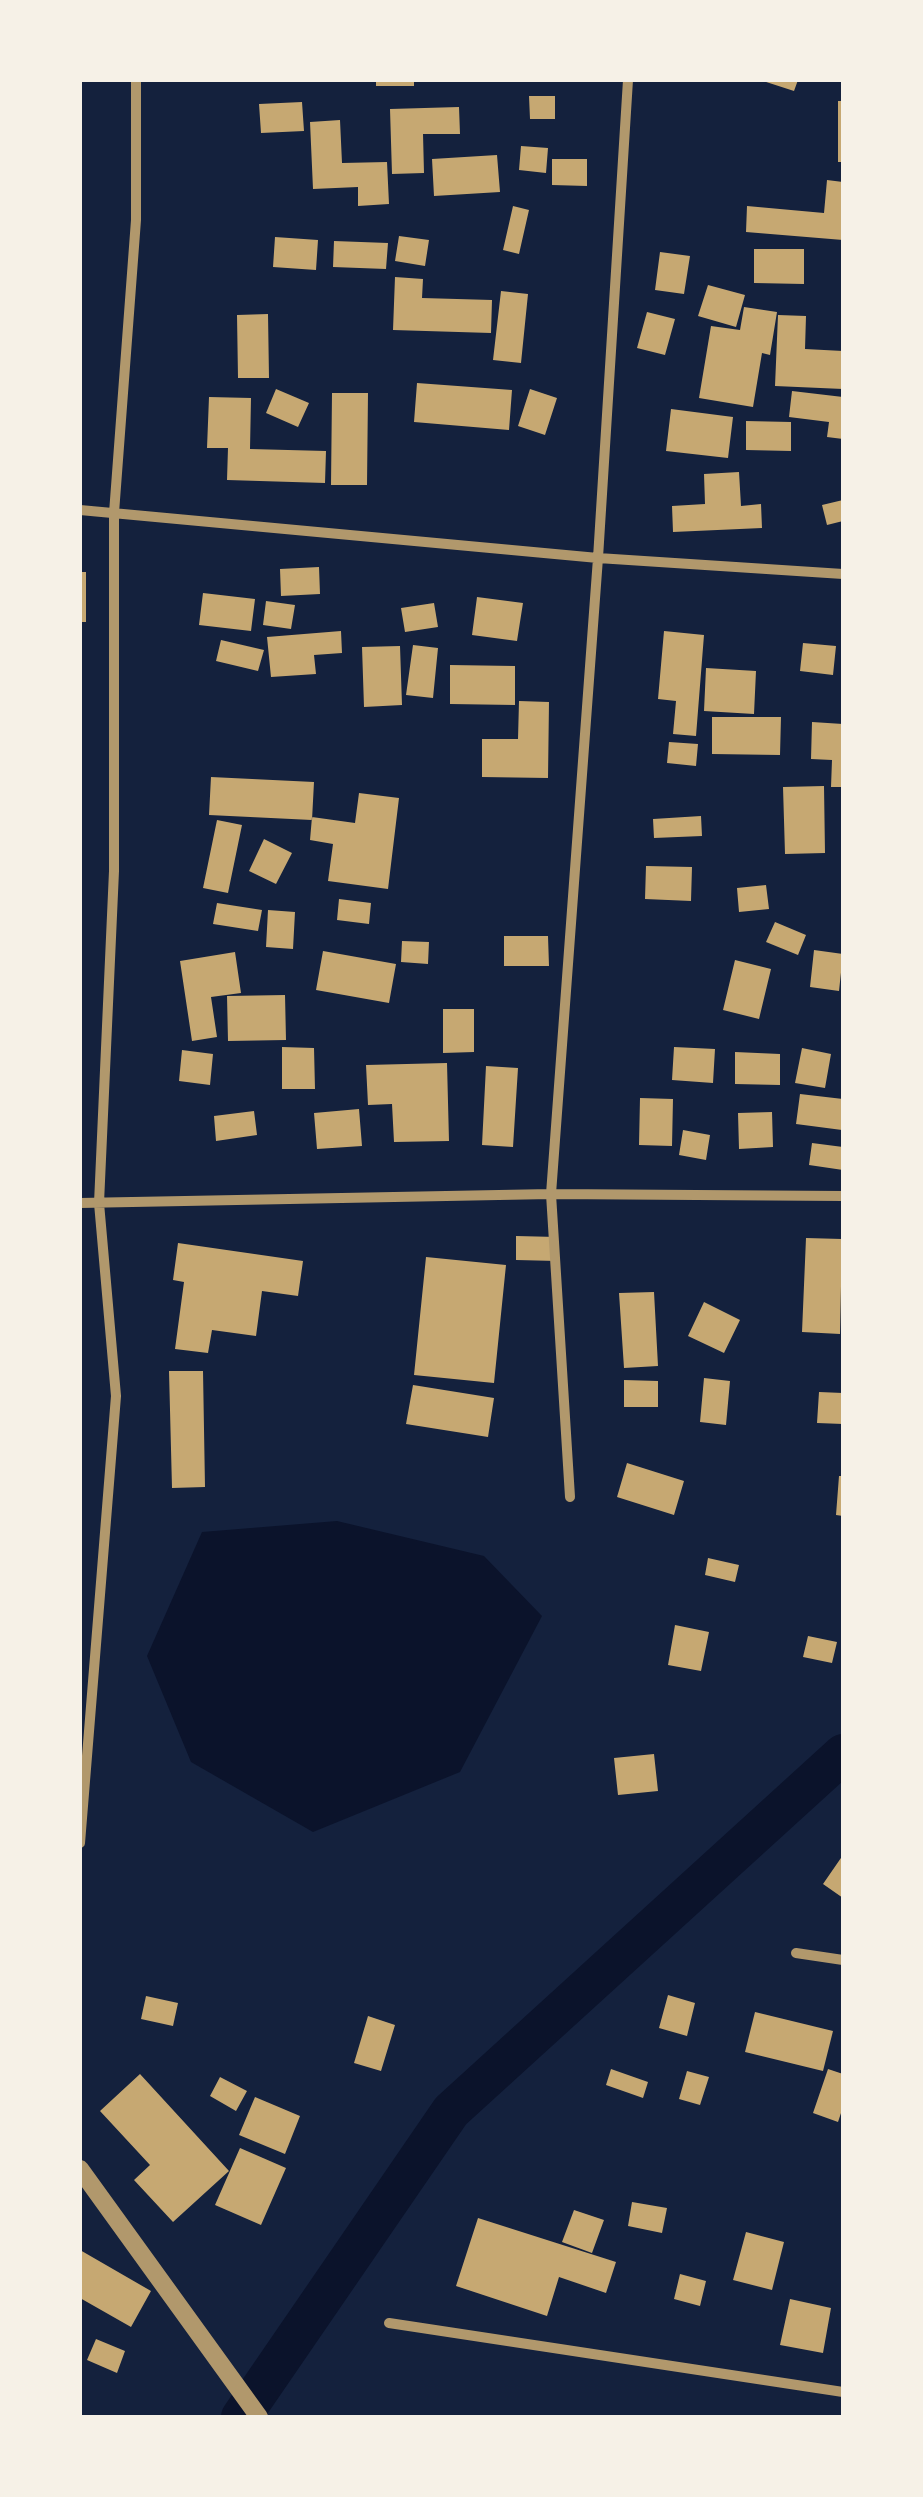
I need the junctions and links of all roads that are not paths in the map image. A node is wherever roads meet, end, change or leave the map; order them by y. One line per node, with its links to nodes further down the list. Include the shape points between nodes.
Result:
1 (136, 80): 4 (street, via 136,220)
2 (628, 80): 5 (street)
3 (80, 510): 4 (street)
4 (114, 513): 5 (street); 10 (street, via 114,871)
5 (598, 558): 6 (street); 7 (street)
6 (843, 574)
7 (551, 1194): 8 (street); 10 (street); 11 (street)
8 (843, 1196)
9 (80, 1203): 10 (street)
10 (99, 1203): 12 (street, via 116,1396)
11 (570, 1497)
12 (80, 1844)
13 (796, 1953): 14 (street)
14 (843, 1960)
15 (80, 2169): 18 (street)
16 (390, 2323): 17 (street)
17 (843, 2392)
18 (259, 2417)

